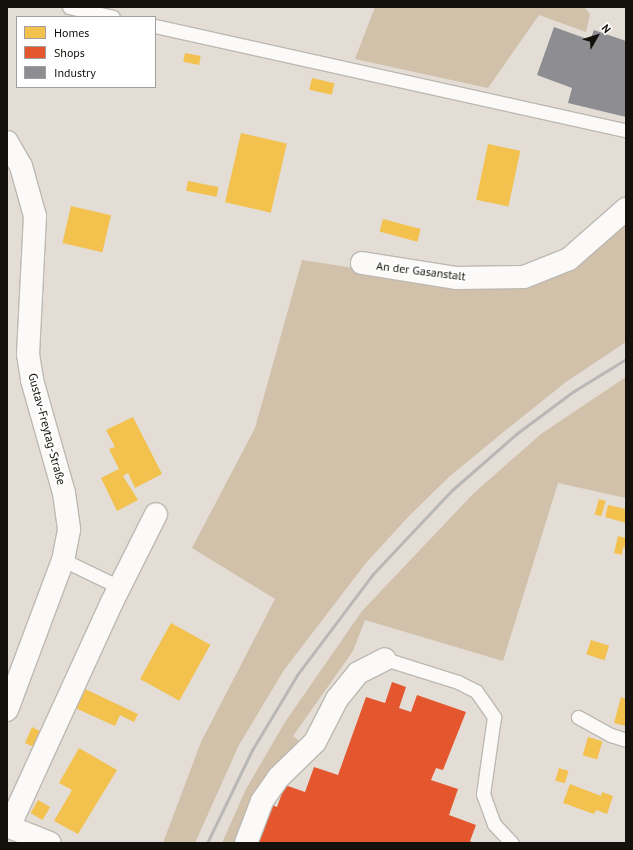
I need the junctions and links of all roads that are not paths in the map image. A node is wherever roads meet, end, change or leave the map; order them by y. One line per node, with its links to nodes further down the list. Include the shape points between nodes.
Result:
1 (69, 7): 2 (lane)
2 (109, 16)
3 (156, 26): 4 (lane)
4 (626, 130)
5 (7, 142): 9 (street, Gustav-Freytag-Straße, via 21,166 35,216 28,354 32,380 68,511 69,530)
6 (626, 209): 7 (street, An der Gasanstalt, via 569,259 524,277 457,278)
7 (362, 263)
8 (156, 514): 10 (street)
9 (63, 560): 10 (lane); 12 (street, Gustav-Freytag-Straße)
10 (119, 587): 15 (street)
11 (385, 659): 17 (street, via 358,673 338,699 315,742 279,777 262,801); 18 (lane, via 458,682 476,691 494,717 483,794 494,824)
12 (7, 710)
13 (578, 717): 14 (lane)
14 (626, 740)
15 (8, 827): 16 (street)
16 (50, 843)
17 (246, 843)
18 (512, 843)

